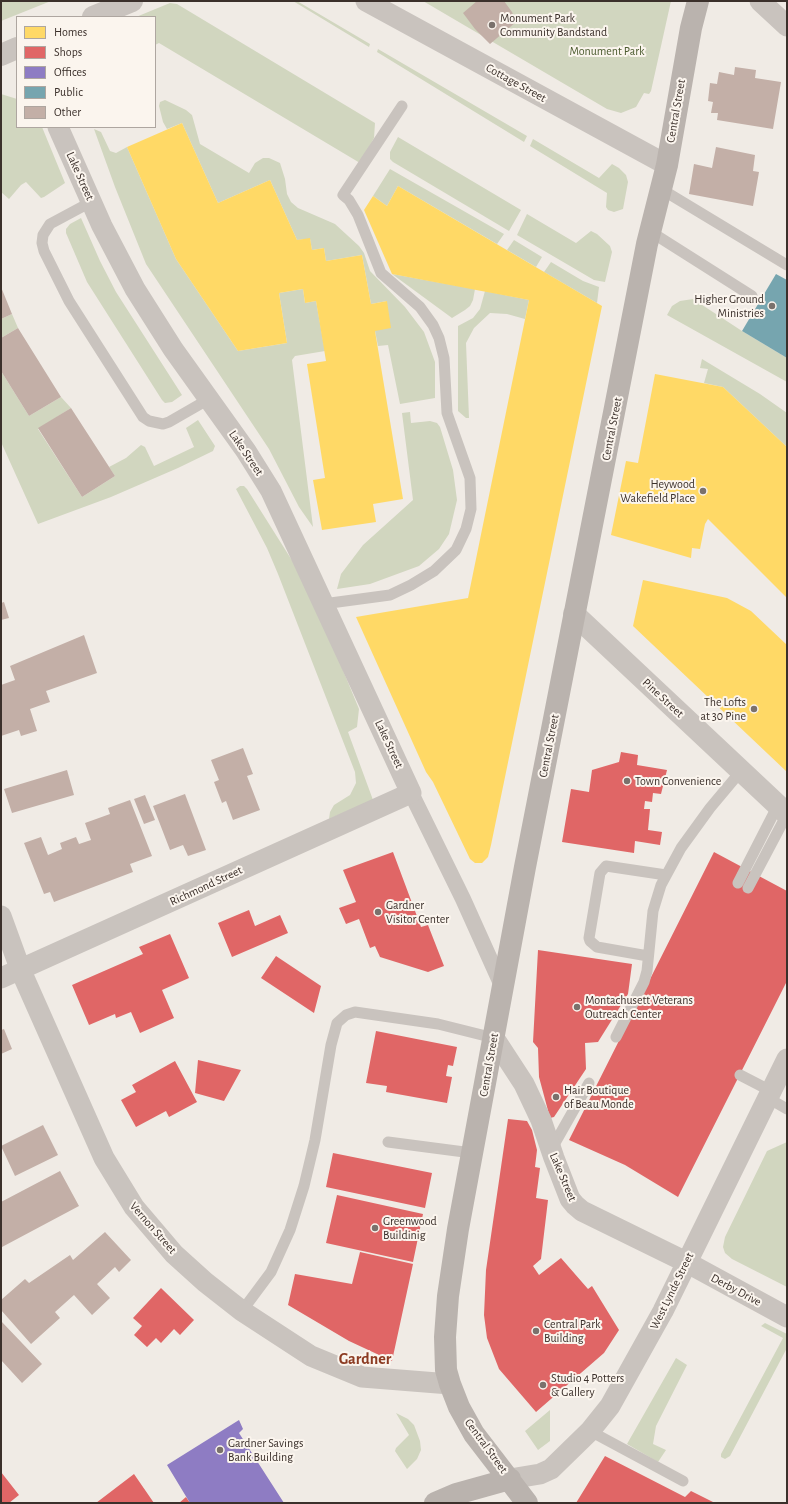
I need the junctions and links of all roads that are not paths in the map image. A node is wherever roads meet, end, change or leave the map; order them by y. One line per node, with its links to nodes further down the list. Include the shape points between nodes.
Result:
1 (132, 1): 5 (street)
2 (366, 1): 11 (street, Cottage Street)
3 (698, 1): 11 (main road, Central Street)
4 (760, 1): 6 (street)
5 (101, 10)
6 (787, 26)
7 (16, 48): 8 (street)
8 (1, 55)
9 (402, 106): 18 (lane, via 343,195 358,215 381,273 420,307 439,338 444,358 447,413 470,478 471,503 466,529 456,550 434,571 390,595)
10 (58, 128): 13 (street, Lake Street)
11 (667, 165): 12 (main road, Central Street)
12 (661, 189): 14 (main road, Central Street); 15 (lane)
13 (91, 202): 17 (street, Lake Street, via 138,294); 17 (lane, via 50,224 43,235 44,251 69,300 143,417 163,424)
14 (651, 232): 16 (lane); 19 (main road, Central Street)
15 (787, 264)
16 (752, 296)
17 (209, 399): 18 (street, Lake Street, via 271,491)
18 (323, 604): 21 (street, Lake Street)
19 (574, 614): 20 (street, Pine Street); 29 (main road, Central Street)
20 (741, 770): 22 (street, Pine Street); 23 (lane, via 695,828)
21 (411, 793): 27 (street, Richmond Street); 29 (street)
22 (784, 811): 24 (lane)
23 (666, 875): 26 (lane, via 653,911); 26 (lane, via 606,866 600,874 590,941 597,947)
24 (743, 886)
25 (1, 916): 27 (street, Vernon Street)
26 (648, 956): 30 (lane, via 644,982)
27 (21, 971): 28 (street, Richmond Street); 41 (street, Vernon Street, via 91,1133 125,1195 174,1254)
28 (1, 978)
29 (503, 988): 31 (main road, Central Street)
30 (616, 1037)
31 (494, 1038): 38 (street, Lake Street, via 524,1084 541,1120); 39 (main road, Central Street); 41 (lane, via 438,1024 355,1012 337,1022 315,1140 290,1230 271,1272)
32 (787, 1059): 35 (street, West Lynde Street)
33 (740, 1075): 35 (lane)
34 (590, 1083): 38 (lane)
35 (770, 1094): 36 (lane); 40 (street, West Lynde Street)
36 (787, 1109)
37 (388, 1142): 39 (lane)
38 (551, 1150): 40 (street, Lake Street, via 570,1199 582,1211)
39 (472, 1153): 43 (main road, Central Street, via 448,1296 445,1338 446,1370)
40 (686, 1262): 42 (street, Derby Drive); 44 (street, West Lynde Street, via 663,1312 610,1406)
41 (242, 1311): 43 (street, Vernon Street, via 311,1356 362,1377)
42 (787, 1317)
43 (450, 1384): 45 (main road, Central Street, via 474,1434)
44 (590, 1431): 45 (street, West Lynde Street, via 551,1469 540,1474); 46 (lane)
45 (510, 1479): 47 (main road, via 456,1494); 48 (street); 49 (main road, Central Street)
46 (683, 1481)
47 (435, 1503)
48 (524, 1503)
49 (527, 1503)

